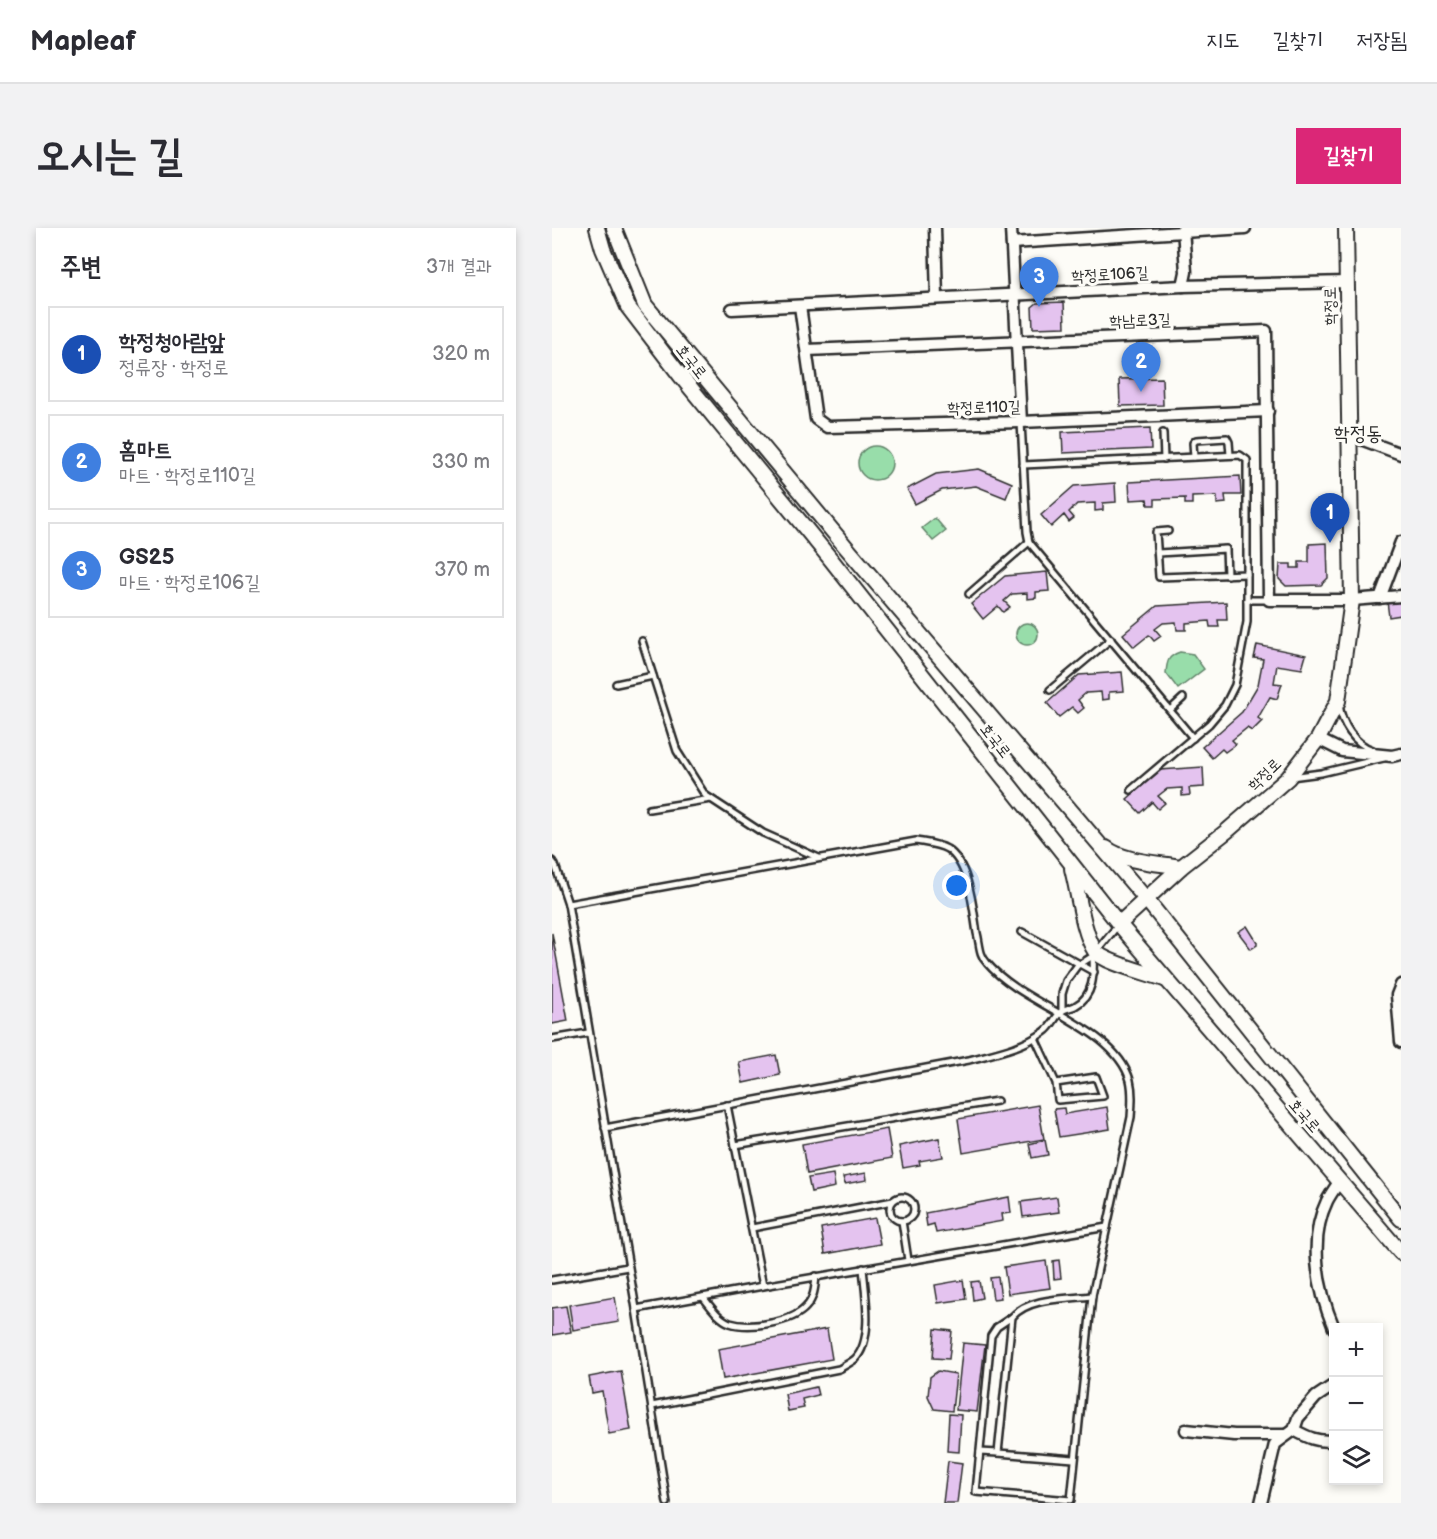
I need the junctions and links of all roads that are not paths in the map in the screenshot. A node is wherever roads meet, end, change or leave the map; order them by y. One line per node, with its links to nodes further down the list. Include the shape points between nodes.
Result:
1 (597, 228): 57 (main road, 호국로, via 628,307)
2 (614, 228): 54 (main road, 호국로, via 645,304)
3 (935, 228): 13 (street)
4 (1011, 228): 9 (street)
5 (1245, 228): 7 (street)
6 (1346, 228): 10 (main road, 학정로)
7 (1183, 230): 8 (street); 11 (street)
8 (1102, 233): 9 (street)
9 (1012, 243): 12 (street)
10 (1347, 282): 11 (street, 학정로106길); 21 (main road, 학정로)
11 (1183, 286): 12 (street, 학정로106길)
12 (1015, 295): 13 (street, 학정로106길); 16 (street)
13 (937, 298): 14 (street, 학정로106길)
14 (800, 306): 15 (street, 학정로106길); 17 (street, 학정로110길)
15 (732, 309)
16 (1016, 340): 17 (street, 학남로3길); 18 (street, 학남로3길, via 1266,331); 19 (street)
17 (807, 350): 19 (street, 학정로110길, via 816,418 827,427)
18 (1268, 411): 19 (street, 학정로110길); 37 (street)
19 (1021, 422): 26 (lane)
20 (1163, 433): 25 (lane)
21 (1350, 435): 22 (street); 38 (main road, 학정로)
22 (1401, 454)
23 (1230, 455): 24 (lane); 24 (lane, via 1227,438 1196,440); 31 (lane, via 1246,460)
24 (1194, 457): 25 (lane)
25 (1164, 459): 26 (lane)
26 (1023, 465): 28 (lane)
27 (1168, 531): 30 (lane, via 1156,532)
28 (1029, 542): 33 (lane); 39 (lane)
29 (1401, 542): 35 (street)
30 (1158, 553): 32 (lane, via 1159,577); 32 (lane, via 1226,549)
31 (1247, 574): 32 (lane); 36 (lane)
32 (1227, 575)
33 (969, 594)
34 (1401, 596): 35 (street)
35 (1380, 598): 38 (street)
36 (1247, 600): 37 (lane); 47 (lane, via 1247,622 1234,686 1225,705)
37 (1269, 600): 38 (street)
38 (1352, 600): 45 (main road, 학정로)
39 (1111, 639): 43 (lane); 46 (lane)
40 (642, 641): 41 (lane)
41 (653, 676): 42 (lane); 52 (lane, via 677,751 705,795)
42 (616, 684)
43 (1050, 690)
44 (1183, 698): 46 (lane)
45 (1338, 701): 48 (main road, 학정로); 49 (lane, via 1351,734 1367,748)
46 (1170, 710): 47 (lane)
47 (1193, 738): 51 (lane)
48 (1318, 739): 49 (street, via 1342,751); 50 (main road, 학정로)
49 (1396, 755): 50 (lane)
50 (1288, 778): 58 (main road, 학정로)
51 (1131, 790)
52 (711, 798): 53 (lane); 55 (lane, via 763,833)
53 (649, 809)
54 (1091, 836): 58 (main road, via 1128,859); 59 (main road, 호국로)
55 (821, 858): 60 (lane); 68 (lane, via 916,841 947,849 959,860 966,875 982,958 1015,988)
56 (552, 861): 60 (lane)
57 (1070, 862): 61 (main road, 호국로); 63 (main road)
58 (1181, 867): 59 (main road, 학정로)
59 (1146, 899): 61 (main road, 학정로); 80 (main road, 호국로)
60 (568, 904): 69 (lane)
61 (1119, 924): 63 (lane); 66 (main road, 호국로)
62 (1022, 932): 64 (lane)
63 (1094, 954): 64 (lane); 65 (lane); 66 (main road)
64 (1081, 963): 65 (lane); 68 (lane, via 1066,981)
65 (1094, 972): 68 (lane, via 1086,997)
66 (1166, 980): 78 (main road, 호국로)
67 (1401, 986): 72 (street, via 1397,995)
68 (1060, 1013): 70 (lane); 82 (lane, via 1109,1048 1130,1080 1131,1117)
69 (588, 1033): 71 (lane); 76 (lane)
70 (1035, 1038): 73 (lane); 75 (lane, via 969,1060)
71 (552, 1039)
72 (1401, 1042)
73 (1056, 1083): 73 (lane, via 1058,1100 1103,1096 1096,1077)
74 (997, 1101): 77 (lane)
75 (727, 1106): 76 (lane); 77 (lane)
76 (605, 1128): 86 (lane)
77 (735, 1145): 83 (lane)
78 (1339, 1182): 84 (main road, 호국로); 95 (street, via 1326,1202 1318,1228 1324,1302)
79 (893, 1201): 81 (lane, via 890,1212); 81 (lane, via 904,1197 913,1204 912,1216); 83 (lane)
80 (1399, 1210)
81 (902, 1221): 85 (lane)
82 (1107, 1227): 85 (lane); 91 (lane)
83 (752, 1228): 90 (lane)
84 (1401, 1253)
85 (908, 1260): 87 (lane)
86 (628, 1267): 89 (lane); 93 (lane)
87 (863, 1268): 88 (lane); 97 (lane, via 867,1323 864,1346 854,1359 838,1369)
88 (816, 1276): 90 (lane); 92 (lane, via 814,1292 806,1307 795,1316 772,1323 728,1323)
89 (552, 1280)
90 (763, 1286): 92 (lane)
91 (1092, 1296): 94 (lane, via 1031,1304); 103 (lane)
92 (703, 1297): 93 (lane)
93 (636, 1309): 97 (lane)
94 (1012, 1317): 101 (lane, via 996,1327 991,1336); 102 (lane)
95 (1332, 1323)
96 (1329, 1388): 99 (street, via 1304,1410)
97 (652, 1406): 105 (lane)
98 (1186, 1430): 99 (street, via 1234,1435)
99 (1290, 1433): 100 (street); 106 (street, via 1275,1444)
100 (1329, 1441)
101 (980, 1452): 102 (lane); 104 (lane, via 976,1492)
102 (998, 1453): 103 (lane)
103 (1074, 1459): 104 (lane)
104 (1071, 1501)
105 (667, 1503)
106 (1261, 1503)

